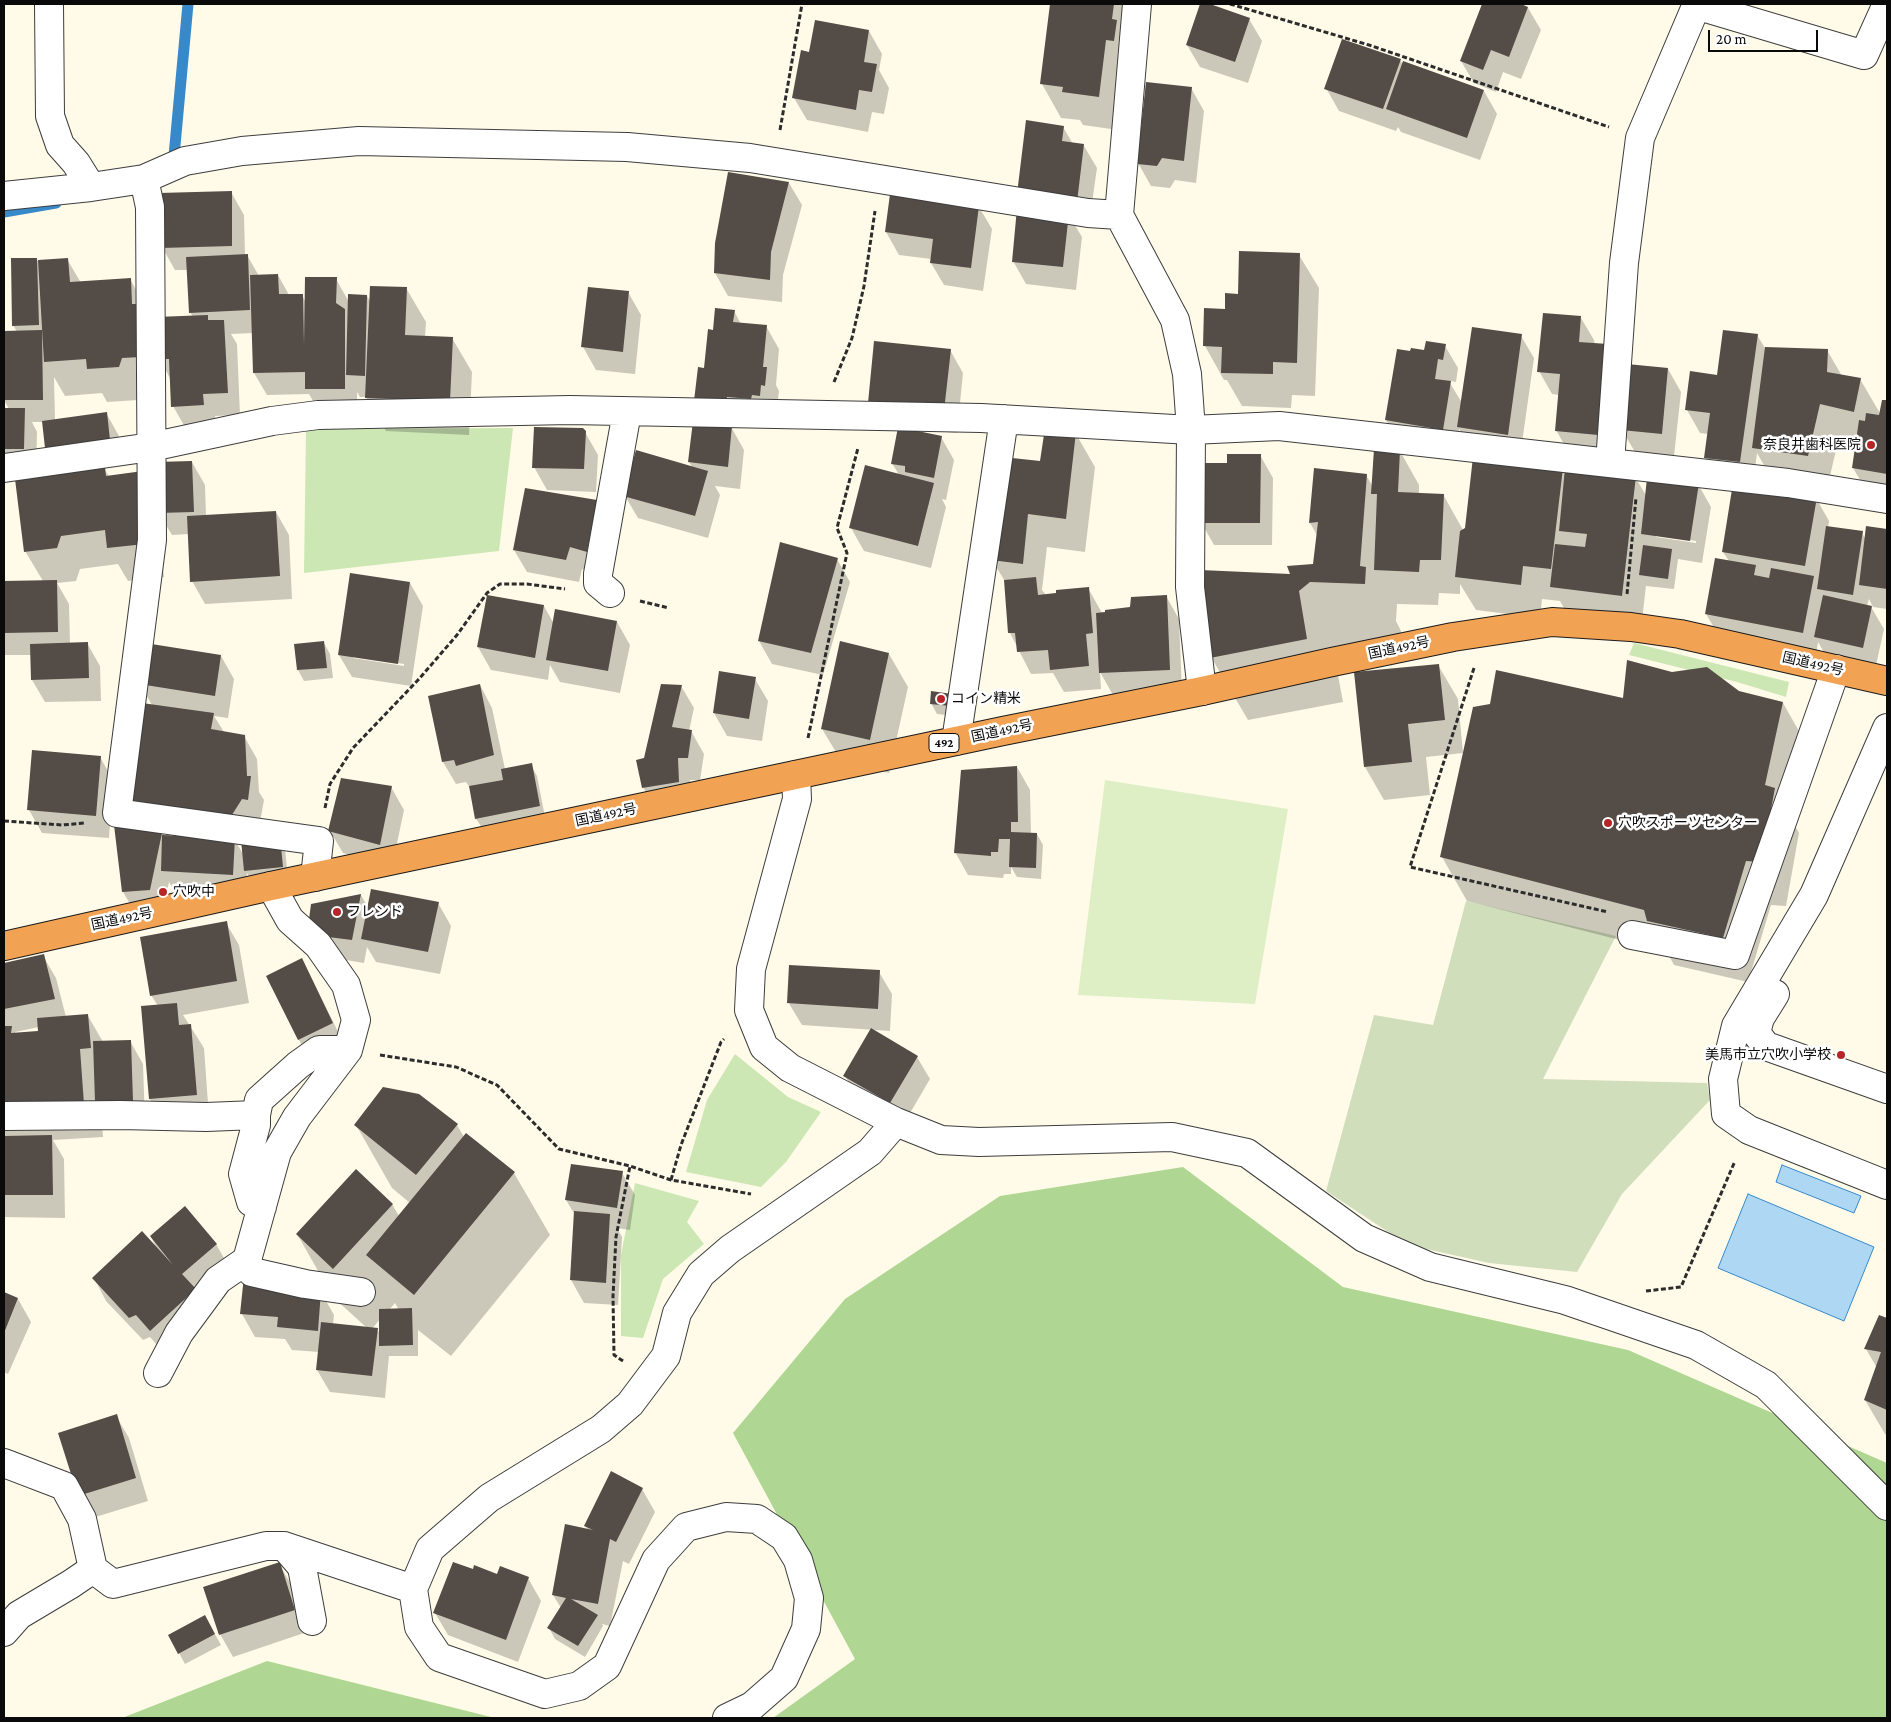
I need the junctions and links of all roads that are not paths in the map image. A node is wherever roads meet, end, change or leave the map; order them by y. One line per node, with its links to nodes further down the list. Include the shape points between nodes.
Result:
1 (48, 4): 6 (street, via 50,116 60,145)
2 (1138, 4): 8 (street)
3 (1696, 4): 4 (street, via 1864,55); 13 (street, via 1640,138 1624,263)
4 (1887, 4)
5 (144, 179): 6 (street); 8 (street, via 185,161 242,151 359,141 627,147 750,158 1088,213); 12 (street, via 150,207)
6 (91, 188): 7 (street)
7 (4, 196)
8 (1119, 214): 11 (street, via 1175,320 1186,374)
9 (627, 412): 10 (street); 12 (street, via 570,410 318,415 272,421); 16 (street, via 598,574 598,583)
10 (1004, 419): 11 (street); 21 (street)
11 (1191, 430): 13 (street, via 1279,426); 19 (street, via 1190,587)
12 (152, 447): 14 (street); 23 (street, via 152,540 117,813 319,840)
13 (1610, 463): 15 (street, via 1788,483)
14 (4, 468)
15 (1887, 499)
16 (610, 594)
17 (1836, 669): 18 (highway, 国道492号 / 492); 19 (highway, 国道492号 / 492, via 1680,634 1624,626 1552,622 1453,637); 26 (street, via 1734,955)
18 (1887, 681)
19 (1202, 691): 21 (highway, 国道492号 / 492)
20 (1887, 728): 25 (street)
21 (956, 741): 22 (highway, 国道492号 / 492)
22 (796, 775): 23 (highway, 国道492号 / 492); 32 (street, via 796,799 751,969 749,1010 764,1047 790,1068)
23 (315, 877): 24 (highway, 国道492号 / 492)
24 (272, 886): 27 (highway, 国道492号 / 492); 28 (street, via 290,920 318,946 346,985 356,1020)
25 (1814, 895): 29 (street, via 1777,991 1760,1018 1756,1033 1766,1046); 33 (street, via 1736,1026 1723,1079 1726,1114 1748,1130)
26 (1632, 935)
27 (4, 946)
28 (348, 1050): 30 (street, via 319,1050 260,1100); 34 (street, via 297,1117 277,1152)
29 (1887, 1089)
30 (256, 1115): 31 (street); 34 (street, via 243,1174 250,1202)
31 (4, 1116)
32 (896, 1122): 39 (street, via 941,1140 1172,1137 1248,1153 1364,1238 1430,1267 1565,1300 1696,1345 1766,1386); 42 (street, via 870,1152 730,1249 701,1274 677,1313 666,1356 630,1404 602,1429 489,1498 430,1549)
33 (1887, 1185)
34 (262, 1207): 35 (street)
35 (247, 1260): 36 (street, via 252,1272); 37 (street, via 218,1280 179,1333)
36 (361, 1292)
37 (158, 1373)
38 (4, 1463): 41 (street, via 64,1486 82,1520)
39 (1887, 1506)
40 (284, 1546): 41 (street, via 266,1546 113,1584); 42 (street); 43 (street, via 302,1568)
41 (93, 1569): 44 (street, via 19,1615)
42 (413, 1588): 45 (street, via 419,1627 438,1657 544,1694 579,1686 607,1666 656,1560 686,1527 726,1517 757,1519 784,1537 798,1560 808,1598 806,1629 784,1678 752,1706)
43 (312, 1621)
44 (4, 1632)
45 (727, 1718)

